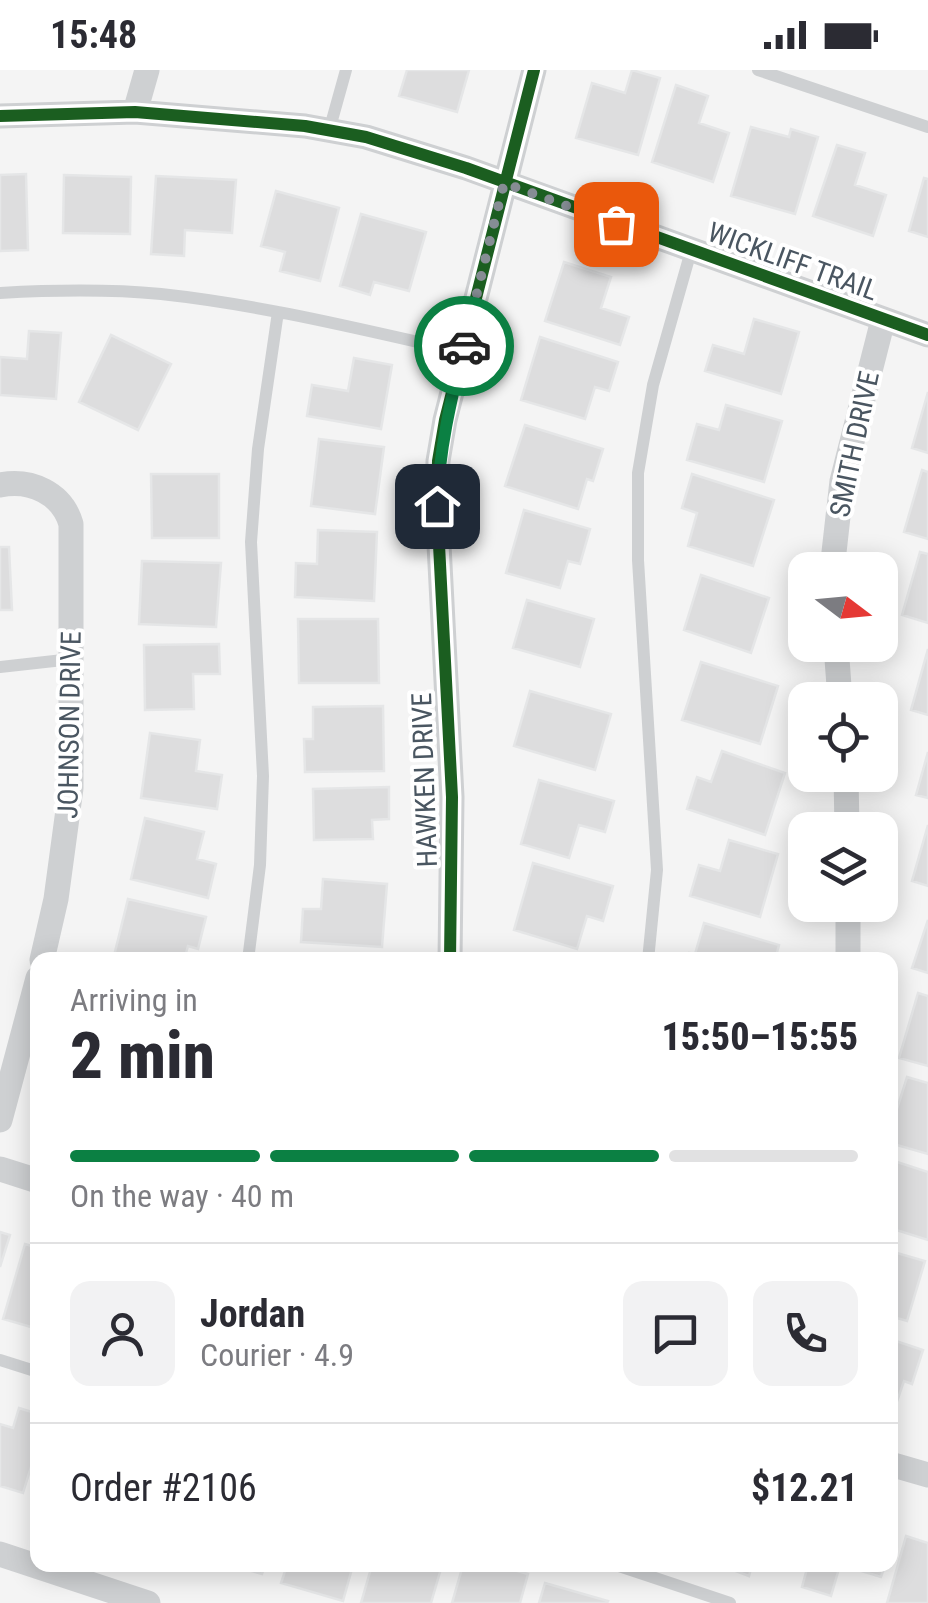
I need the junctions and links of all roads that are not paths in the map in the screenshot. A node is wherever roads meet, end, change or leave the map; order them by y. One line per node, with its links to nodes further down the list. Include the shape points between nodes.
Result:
1 (147, 70): 5 (street)
2 (346, 70): 8 (lane)
3 (534, 70): 9 (street, HAWKEN DRIVE)
4 (758, 70): 7 (lane)
5 (136, 112): 6 (street, WICKLIFF TRAIL); 8 (street, WICKLIFF TRAIL)
6 (0, 116)
7 (928, 126)
8 (329, 131): 9 (street, WICKLIFF TRAIL)
9 (504, 183): 10 (street, WICKLIFF TRAIL); 15 (street, HAWKEN DRIVE)
10 (691, 251): 13 (street, WICKLIFF TRAIL); 24 (lane, via 652,384 638,473 657,870)
11 (0, 293): 12 (lane, via 143,293)
12 (278, 312): 15 (lane); 22 (lane, via 251,542 264,776)
13 (883, 320): 14 (street, WICKLIFF TRAIL); 17 (street, SMITH DRIVE, via 842,482)
14 (928, 335)
15 (462, 352): 23 (street, HAWKEN DRIVE, via 438,462 437,506 452,797)
16 (0, 484): 18 (street, JOHNSON DRIVE, via 30,486 66,506)
17 (834, 552)
18 (72, 659): 19 (lane); 21 (street, JOHNSON DRIVE, via 71,788)
19 (0, 667)
20 (848, 922): 25 (street)
21 (44, 952)
22 (249, 952)
23 (450, 952)
24 (649, 952)
25 (848, 952)
26 (30, 1008): 27 (street)
27 (0, 1120)
28 (0, 1168): 29 (street)
29 (30, 1179)
30 (0, 1360): 31 (lane)
31 (30, 1369)
32 (898, 1466): 33 (street)
33 (928, 1475)
34 (0, 1554): 35 (street)
35 (30, 1564)
36 (54, 1572): 38 (street)
37 (637, 1572): 39 (lane)
38 (148, 1603)
39 (730, 1603)

